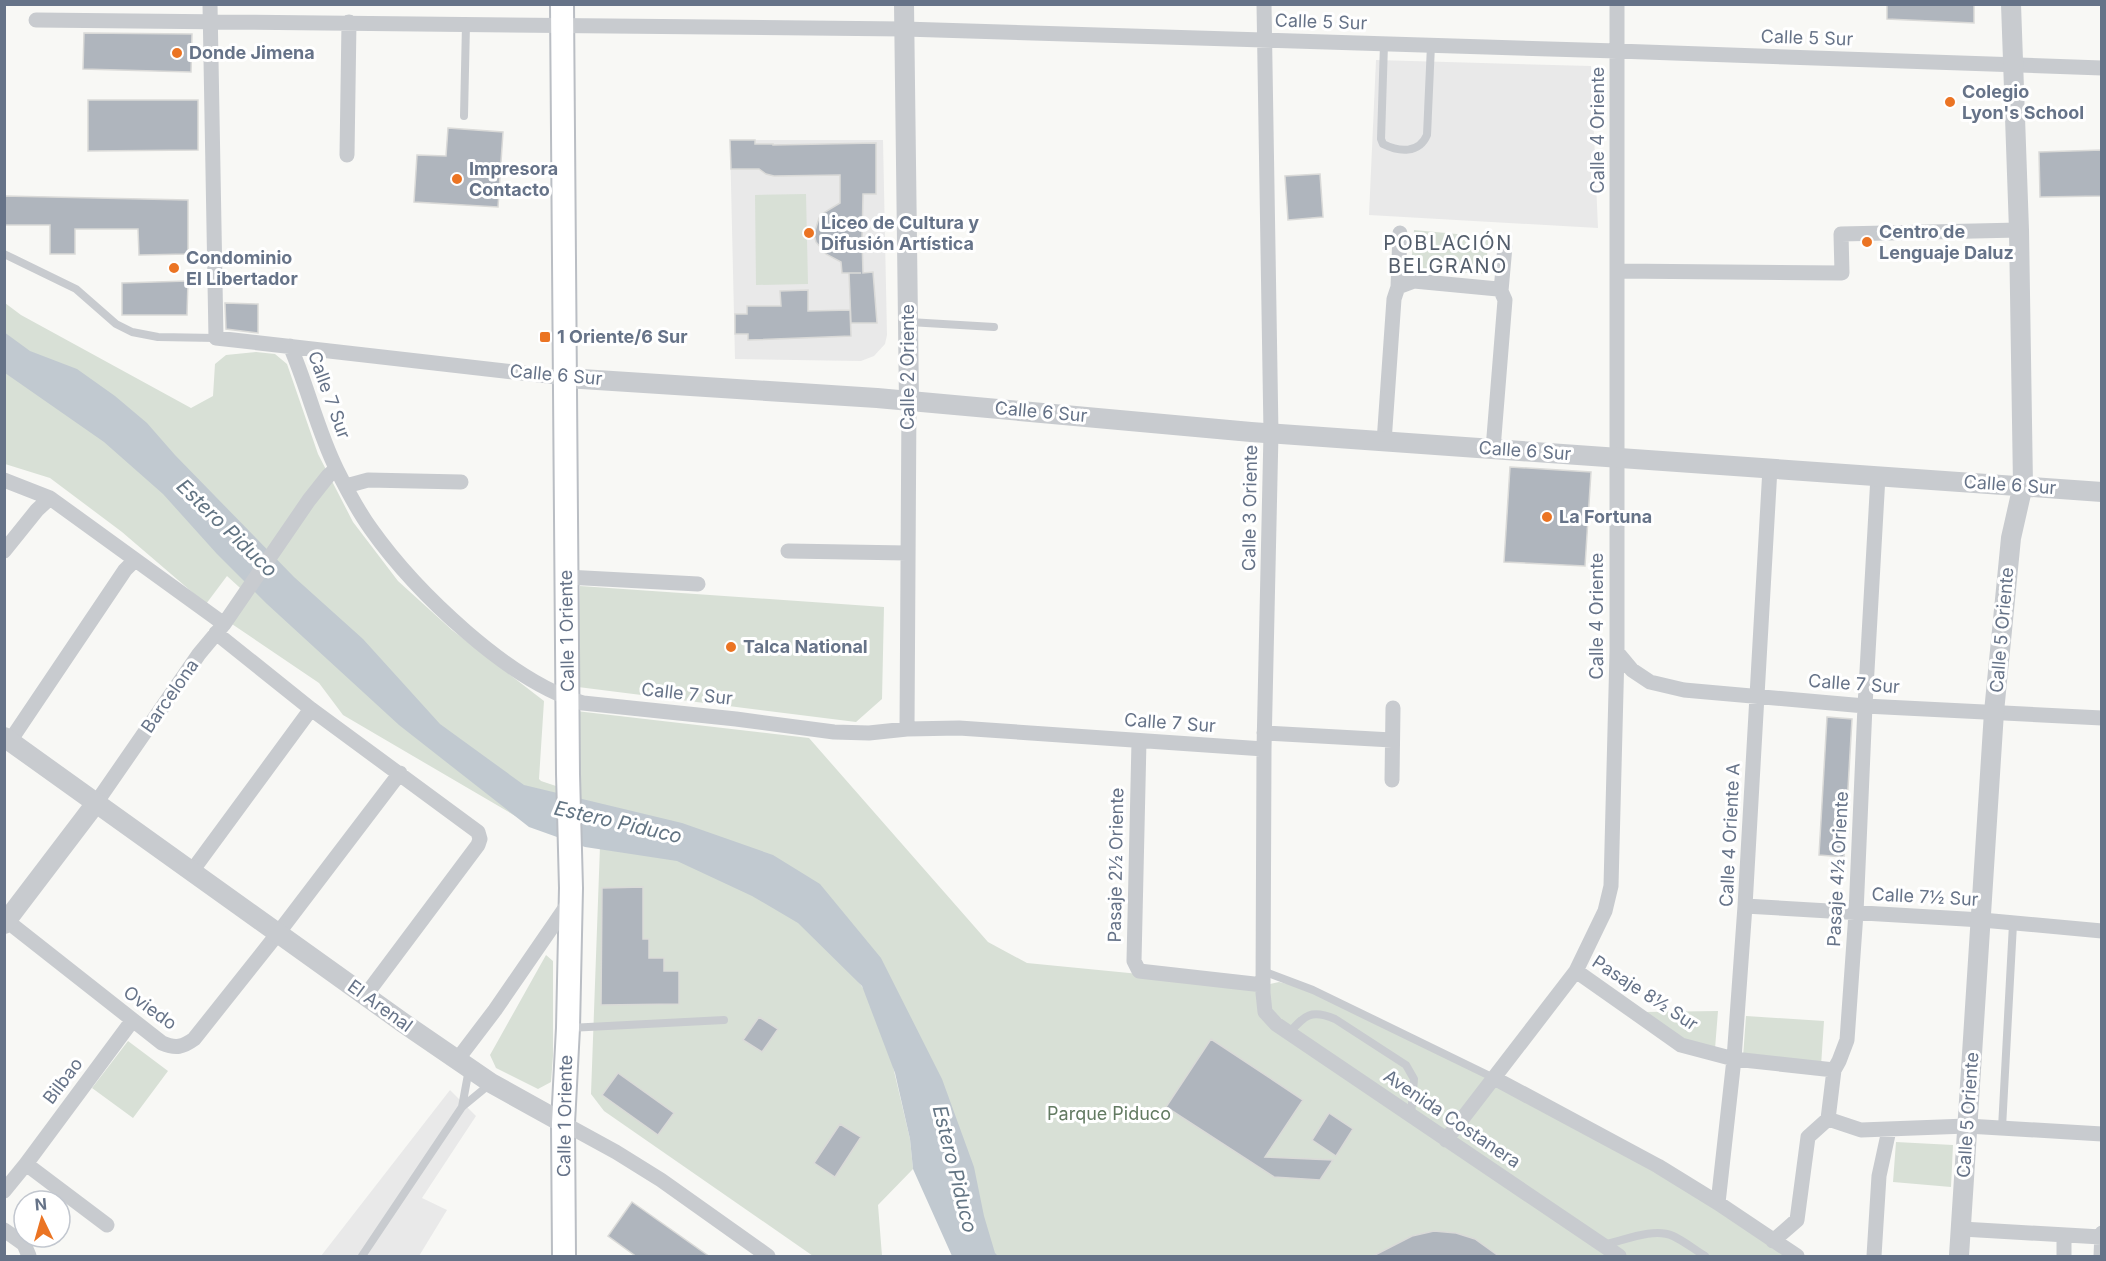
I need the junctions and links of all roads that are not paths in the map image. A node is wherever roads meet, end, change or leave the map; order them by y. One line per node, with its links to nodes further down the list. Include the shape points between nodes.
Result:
1 (210, 4): 8 (street)
2 (904, 4): 11 (street, Calle 2 Oriente)
3 (1264, 4): 12 (street, Calle 3 Oriente)
4 (1617, 4): 15 (street, Calle 4 Oriente)
5 (2011, 4): 16 (street, Calle 5 Oriente)
6 (562, 15): 10 (street, Calle 5 Sur); 11 (street, Calle 5 Sur); 31 (main road, Calle 1 Oriente)
7 (36, 20): 8 (street, Calle 5 Sur)
8 (210, 21): 9 (street, Calle 5 Sur); 29 (street)
9 (350, 22): 10 (street, Calle 5 Sur); 19 (street)
10 (466, 24): 18 (lane)
11 (904, 29): 12 (street, Calle 5 Sur); 27 (street, Calle 2 Oriente)
12 (1265, 40): 13 (street, Calle 5 Sur); 33 (street, Calle 3 Oriente)
13 (1384, 44): 14 (street, Calle 5 Sur); 14 (lane, via 1381,139 1392,149 1411,150 1418,148 1427,135)
14 (1431, 45): 15 (street, Calle 5 Sur)
15 (1617, 51): 16 (street, Calle 5 Sur); 24 (street, Calle 4 Oriente)
16 (2013, 66): 17 (street, Calle 5 Sur); 20 (street, Calle 5 Oriente)
17 (2102, 68)
18 (464, 116)
19 (347, 155)
20 (2019, 230): 24 (street, via 1841,234 1842,273); 42 (street, Calle 5 Oriente)
21 (1400, 233): 25 (street)
22 (1505, 246): 26 (street)
23 (4, 254): 29 (lane, Calle 6 Sur, via 76,289 116,324 132,332 158,337)
24 (1618, 271): 36 (street, Calle 4 Oriente)
25 (1398, 287): 26 (street, via 1413,281); 34 (street)
26 (1502, 291): 35 (street)
27 (908, 321): 28 (lane); 32 (street, Calle 2 Oriente)
28 (994, 327)
29 (216, 338): 30 (street, Calle 6 Sur)
30 (290, 346): 31 (street, Calle 6 Sur); 38 (street, Calle 7 Sur)
31 (566, 378): 32 (street, Calle 6 Sur); 50 (main road, Calle 1 Oriente)
32 (909, 401): 33 (street, Calle 6 Sur); 48 (street, Calle 2 Oriente)
33 (1271, 434): 34 (street, Calle 6 Sur); 62 (street, Calle 3 Oriente)
34 (1384, 442): 35 (street, Calle 6 Sur)
35 (1493, 449): 36 (street, Calle 6 Sur)
36 (1616, 458): 37 (street, Calle 6 Sur); 53 (street, Calle 4 Oriente)
37 (1770, 468): 39 (street, Calle 6 Sur); 54 (street, Calle 4 Oriente A)
38 (336, 469): 43 (street, Calle 7 Sur); 52 (street, Barcelona, via 309,500)
39 (1878, 476): 42 (street, Calle 6 Sur); 56 (street, Pasaje 4½ Oriente)
40 (4, 480): 45 (street)
41 (461, 482): 43 (street, via 368,480)
42 (2023, 485): 44 (street, Calle 6 Sur); 59 (street, Calle 5 Oriente, via 2011,538)
43 (346, 486): 55 (street, Calle 7 Sur, via 370,528 402,569 455,621 501,660)
44 (2102, 492)
45 (50, 498): 47 (street); 49 (street)
46 (788, 551): 48 (street)
47 (4, 552)
48 (907, 553): 61 (street, Calle 2 Oriente)
49 (135, 560): 52 (street); 63 (street)
50 (566, 578): 51 (street); 55 (main road, Calle 1 Oriente)
51 (698, 584)
52 (220, 629): 58 (street); 69 (street, Barcelona)
53 (1617, 652): 54 (street, Calle 7 Sur, via 1632,670 1650,682 1684,690); 79 (street, Calle 4 Oriente, via 1611,886 1605,911)
54 (1757, 697): 56 (street, Calle 7 Sur); 72 (street, Calle 4 Oriente A)
55 (568, 699): 61 (street, Calle 7 Sur, via 834,732); 71 (main road, Calle 1 Oriente)
56 (1864, 705): 59 (street, Calle 7 Sur); 73 (street, Pasaje 4½ Oriente)
57 (1393, 708): 64 (street)
58 (311, 709): 67 (street); 70 (street)
59 (1994, 712): 60 (street, Calle 7 Sur); 74 (street, Calle 5 Oriente)
60 (2102, 718)
61 (907, 729): 65 (street, Calle 7 Sur, via 959,728)
62 (1264, 733): 64 (street); 66 (street, Calle 3 Oriente)
63 (7, 739): 69 (street, El Arenal)
64 (1392, 740): 68 (street)
65 (1139, 741): 66 (street, Calle 7 Sur); 80 (street, Pasaje 2½ Oriente, via 1134,961 1139,971)
66 (1264, 749): 80 (street, Calle 3 Oriente)
67 (400, 773): 78 (street); 81 (street, via 478,832 480,839)
68 (1392, 780)
69 (96, 803): 70 (street, El Arenal); 75 (street, Barcelona)
70 (192, 871): 78 (street, El Arenal)
71 (570, 901): 85 (main road, Calle 1 Oriente); 88 (street)
72 (1745, 906): 73 (street, Calle 7½ Sur); 87 (street, Calle 4 Oriente A)
73 (1856, 913): 74 (street, Calle 7½ Sur); 89 (street, Pasaje 4½ Oriente, via 1847,1040)
74 (1982, 920): 76 (street, Calle 7½ Sur); 96 (street, Calle 5 Oriente)
75 (6, 922): 84 (street, Oviedo)
76 (2013, 924): 77 (street, Calle 7½ Sur); 97 (lane)
77 (2102, 931)
78 (279, 932): 81 (street, El Arenal); 84 (street, Oviedo, via 185,1046 173,1048 162,1043)
79 (1576, 971): 87 (street, Pasaje 8½ Sur, via 1681,1045); 90 (street, Calle 4 Oriente)
80 (1263, 978): 82 (street, Calle 3 Oriente); 90 (lane, via 1313,990)
81 (366, 996): 88 (street, El Arenal)
82 (1265, 1012): 86 (street, Avenida Costanera)
83 (724, 1020): 85 (lane)
84 (132, 1021): 101 (street, Bilbao)
85 (568, 1028): 95 (main road, Calle 1 Oriente)
86 (1289, 1033): 93 (street, Avenida Costanera); 93 (lane, via 1306,1016 1322,1014 1406,1065 1414,1079)
87 (1734, 1059): 89 (street, Pasaje 8½ Sur); 103 (street, Calle 4 Oriente A)
88 (464, 1064): 91 (street, El Arenal); 92 (lane)
89 (1834, 1070): 94 (street, Pasaje 4½ Oriente)
90 (1494, 1078): 100 (street, Calle 4 Oriente); 103 (street, via 1658,1166)
91 (491, 1083): 92 (lane); 95 (street, El Arenal)
92 (462, 1107): 112 (lane)
93 (1411, 1116): 100 (street, Avenida Costanera)
94 (1828, 1119): 98 (street, via 1861,1130); 109 (street, via 1808,1137 1797,1220)
95 (563, 1124): 113 (main road, Calle 1 Oriente); 114 (street, El Arenal, via 661,1180)
96 (1967, 1126): 97 (street); 98 (street); 105 (street, Calle 5 Oriente)
97 (2002, 1128): 99 (street)
98 (1889, 1130): 118 (street, via 1879,1176)
99 (2102, 1134)
100 (1446, 1140): 110 (street, Avenida Costanera)
101 (26, 1164): 102 (street, Bilbao); 104 (street)
102 (4, 1191)
103 (1718, 1203): 109 (street)
104 (107, 1226)
105 (1962, 1229): 107 (street); 119 (street, Calle 5 Oriente)
106 (4, 1230): 111 (street, via 24,1244)
107 (2064, 1235): 108 (street); 120 (street)
108 (2101, 1235): 121 (street)
109 (1773, 1241): 117 (street)
110 (1602, 1245): 115 (street, Avenida Costanera); 116 (lane, via 1665,1234)
111 (29, 1257)
112 (362, 1257)
113 (564, 1257)
114 (768, 1257)
115 (1619, 1257)
116 (1705, 1257)
117 (1797, 1257)
118 (1874, 1257)
119 (1959, 1257)
120 (2064, 1257)
121 (2102, 1257)

